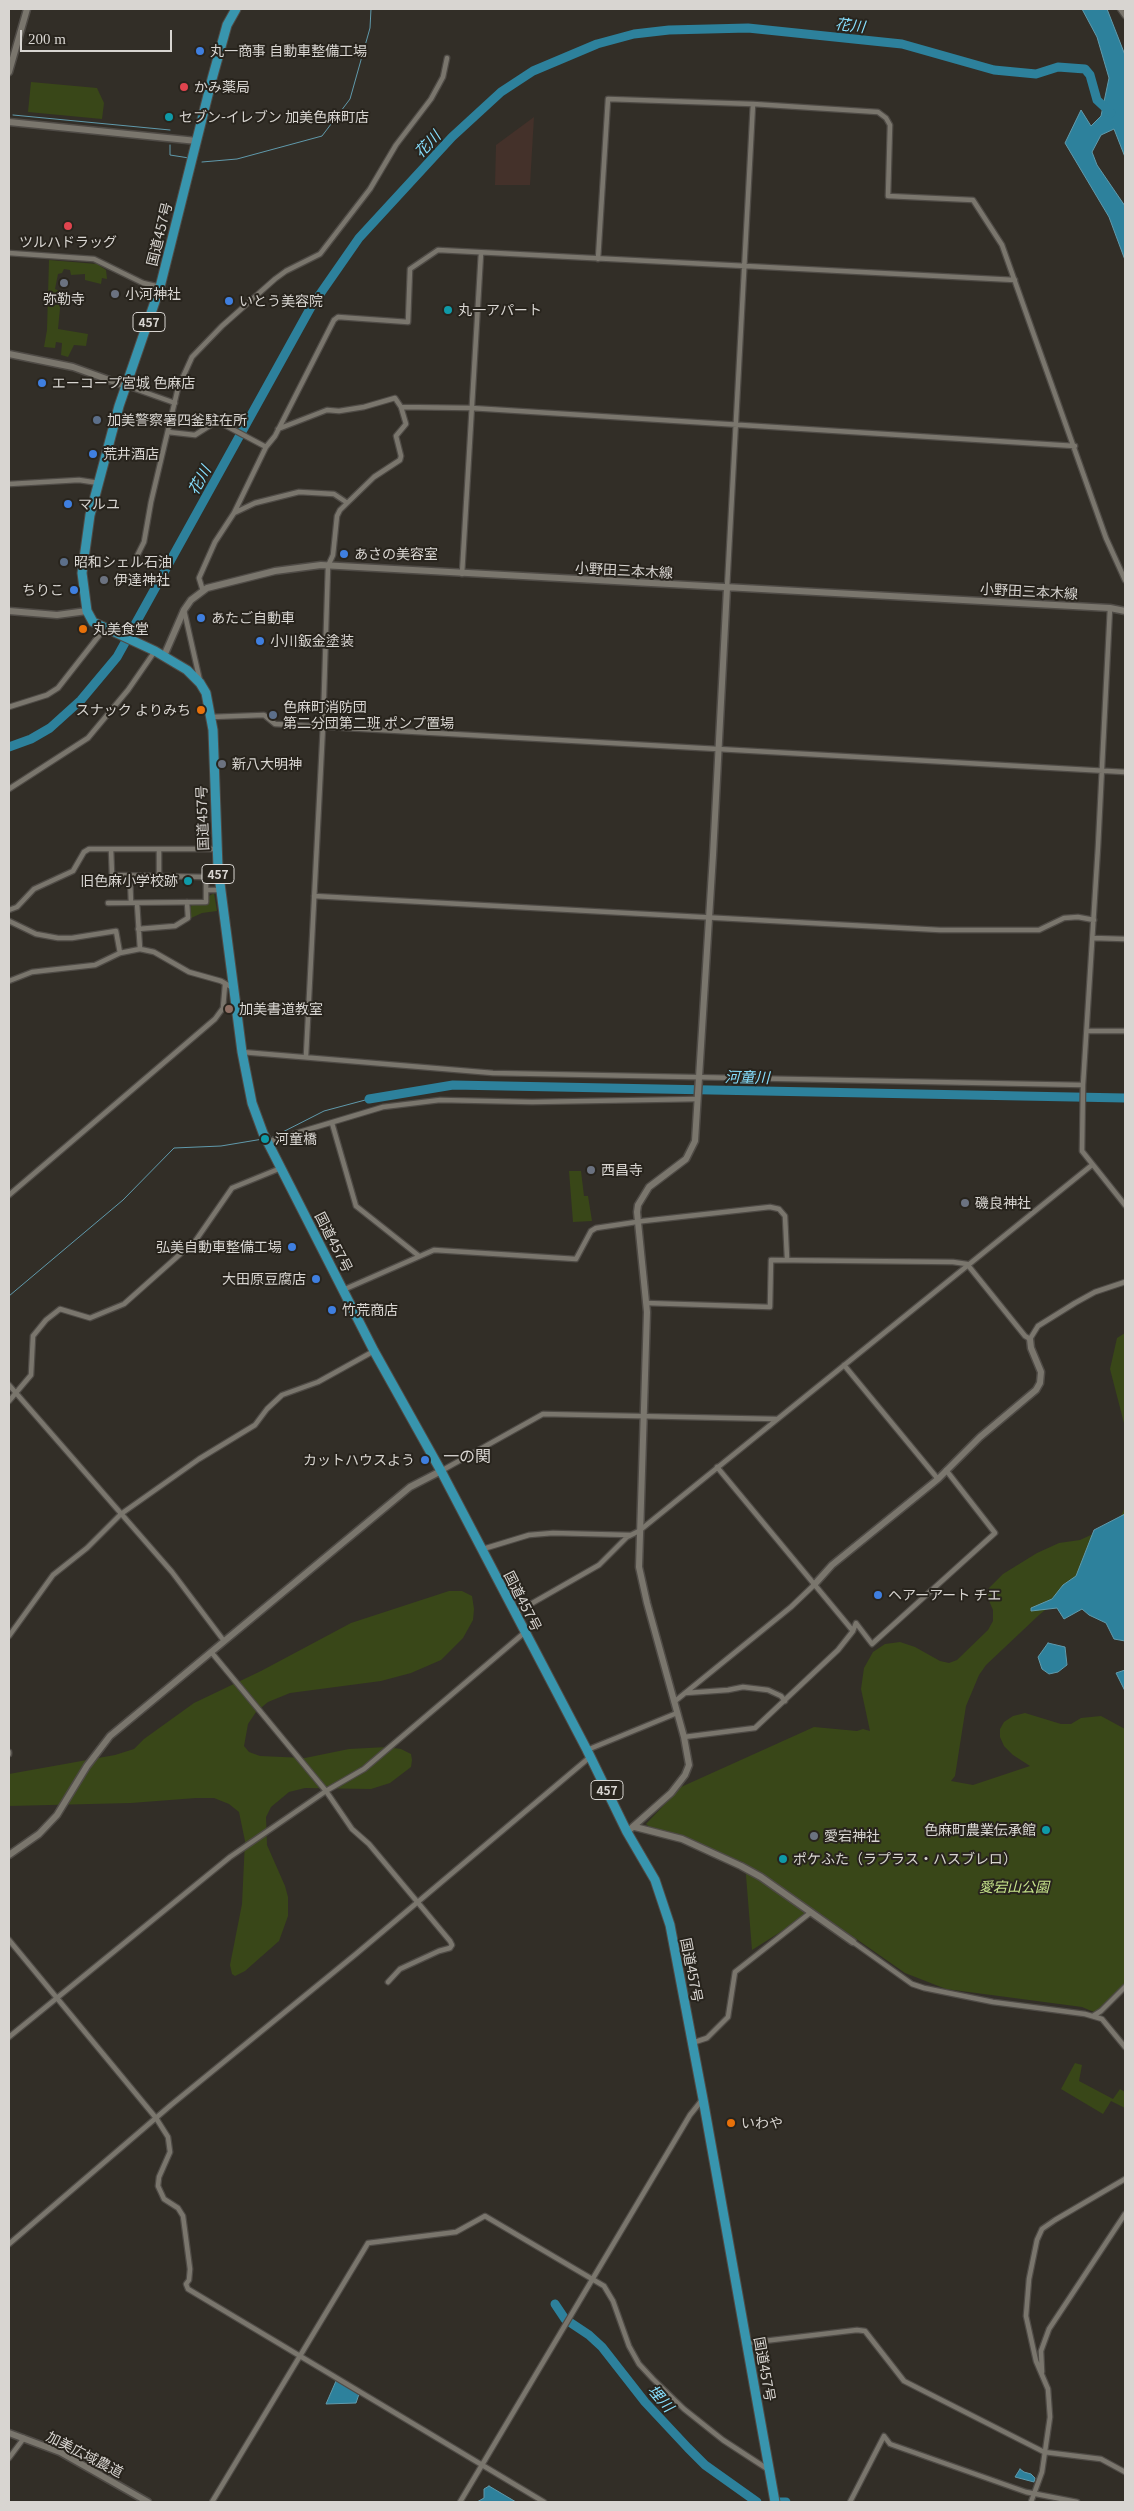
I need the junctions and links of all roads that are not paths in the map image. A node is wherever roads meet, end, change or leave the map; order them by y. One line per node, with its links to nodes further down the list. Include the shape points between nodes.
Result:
1 (27, 9): 6 (street)
2 (236, 9): 9 (highway, 国道457号 / 457, via 227,25)
3 (1120, 9): 4 (street)
4 (1125, 16)
5 (447, 58): 18 (street, via 443,77 432,99 320,254 286,271 222,326 192,357)
6 (9, 72)
7 (753, 104): 12 (street, via 608,99); 13 (street); 14 (street, via 882,114 890,125 888,196 973,200 1002,245)
8 (9, 122): 9 (street)
9 (197, 141): 15 (highway, 国道457号 / 457)
10 (9, 253): 15 (street, via 94,259 143,283)
11 (481, 253): 12 (street); 20 (street); 22 (street, via 438,250 410,268 408,322 336,318)
12 (598, 259): 13 (street)
13 (744, 266): 14 (street); 21 (street)
14 (1015, 280): 24 (street)
15 (160, 287): 17 (highway, 国道457号 / 457)
16 (9, 354): 17 (street, via 74,367)
17 (126, 386): 18 (street); 26 (highway, 国道457号 / 457)
18 (175, 403): 23 (street)
19 (401, 407): 20 (street); 22 (street, via 395,398 364,407 327,410); 28 (street, via 406,424 396,436 400,460 374,477)
20 (471, 408): 21 (street); 32 (street)
21 (736, 424): 24 (street); 34 (street)
22 (278, 430): 25 (street)
23 (168, 432): 25 (street, via 195,435 215,422); 30 (street, via 144,542)
24 (1075, 446): 33 (street, via 1106,538)
25 (264, 447): 29 (street)
26 (99, 483): 27 (street, via 79,480); 40 (highway, 国道457号 / 457, via 82,573)
27 (9, 484)
28 (346, 502): 29 (street, via 334,494 299,492 255,503); 31 (street, via 337,516 333,555)
29 (234, 513): 35 (street, via 218,536 199,578)
30 (135, 560)
31 (328, 566): 32 (street, 小野田三本木線); 35 (street, 小野田三本木線, via 301,566 276,571 224,582); 47 (street)
32 (462, 574): 34 (street, 小野田三本木線)
33 (1125, 580)
34 (727, 588): 36 (street, 小野田三本木線); 48 (street)
35 (202, 592): 37 (street, 小野田三本木線)
36 (1110, 608): 38 (street, 小野田三本木線); 49 (street)
37 (184, 610): 43 (street, 小野田三本木線); 44 (street)
38 (1125, 610)
39 (9, 611): 40 (street, via 58,615)
40 (87, 611): 41 (highway, 国道457号 / 457, via 93,622)
41 (105, 628): 42 (highway, 国道457号 / 457); 45 (street, via 58,688 47,695)
42 (155, 651): 43 (highway, 国道457号 / 457); 51 (street, via 88,738)
43 (164, 656): 44 (highway, 国道457号 / 457, via 187,670)
44 (200, 683): 46 (highway, 国道457号 / 457, via 206,693)
45 (9, 706)
46 (211, 717): 47 (street, via 264,715 275,724); 54 (highway, 国道457号 / 457)
47 (323, 726): 48 (street); 59 (street)
48 (719, 748): 49 (street); 65 (street)
49 (1101, 771): 50 (street); 67 (street)
50 (1125, 772)
51 (9, 789)
52 (111, 848): 53 (street); 55 (street, via 112,875); 64 (street, via 86,850 73,871 34,889)
53 (159, 849): 54 (street); 56 (street)
54 (216, 849): 58 (highway, 国道457号 / 457)
55 (130, 876): 56 (street); 62 (street)
56 (159, 876): 57 (street, via 206,877)
57 (206, 890): 58 (street); 60 (street, via 206,902)
58 (220, 890): 74 (highway, 国道457号 / 457)
59 (314, 896): 65 (street); 78 (street)
60 (187, 902): 63 (street); 68 (street, via 188,918 175,926)
61 (108, 903): 62 (street)
62 (130, 903): 63 (street)
63 (137, 903): 68 (street)
64 (9, 910)
65 (709, 918): 67 (street, via 940,930 1039,930 1064,918); 79 (street)
66 (9, 920): 72 (street, via 36,934 58,938 116,932)
67 (1094, 920): 69 (street)
68 (138, 928): 71 (street)
69 (1093, 938): 70 (street); 75 (street)
70 (1125, 939)
71 (140, 949): 72 (street); 74 (street, via 154,952 189,972)
72 (120, 953): 73 (street, via 95,965 32,972)
73 (9, 981)
74 (229, 986): 77 (highway, 国道457号 / 457); 86 (street, via 223,1008 215,1019)
75 (1088, 1031): 76 (street); 80 (street)
76 (1125, 1031)
77 (242, 1052): 78 (street); 83 (highway, 国道457号 / 457, via 258,1120)
78 (306, 1056): 79 (street, via 493,1073)
79 (699, 1077): 80 (street); 81 (street)
80 (1083, 1086): 84 (street, via 1082,1151)
81 (698, 1097): 82 (street, via 532,1102 440,1100 383,1107); 88 (street, via 690,1154 648,1187 638,1205)
82 (332, 1123): 83 (street, via 273,1140); 89 (street, via 356,1206)
83 (268, 1145): 85 (highway, 国道457号 / 457)
84 (1092, 1165): 87 (street); 91 (street)
85 (281, 1168): 93 (highway, 国道457号 / 457); 99 (street, via 232,1188 196,1240 124,1304 90,1318 60,1309 46,1320 33,1336 31,1375)
86 (9, 1195)
87 (1125, 1205)
88 (637, 1222): 89 (street, via 593,1230 576,1259 434,1250); 90 (street, via 775,1207 785,1216); 94 (street)
89 (419, 1256): 93 (street)
90 (787, 1258): 91 (street); 94 (street, via 771,1260 770,1307)
91 (966, 1264): 95 (street); 97 (street)
92 (1125, 1282): 95 (street, via 1075,1303 1038,1326)
93 (343, 1290): 96 (highway, 国道457号 / 457)
94 (646, 1303): 101 (street)
95 (1030, 1338): 104 (street, via 1041,1372 1036,1390 980,1436)
96 (374, 1351): 105 (highway, 国道457号 / 457); 107 (street, via 318,1382 282,1395 254,1425)
97 (844, 1365): 102 (street); 106 (street)
98 (9, 1386): 99 (street)
99 (16, 1395): 100 (street); 107 (street)
100 (9, 1401)
101 (644, 1417): 102 (street); 105 (street, via 543,1414); 108 (street)
102 (776, 1419): 103 (street)
103 (717, 1467): 108 (street); 111 (street)
104 (946, 1470): 106 (street); 113 (street, via 995,1533 872,1644 856,1623)
105 (441, 1471): 110 (highway, 国道457号 / 457); 116 (street, via 410,1487)
106 (938, 1479): 111 (street, via 832,1565)
107 (121, 1514): 115 (street, via 87,1548 53,1574); 116 (street, via 172,1572)
108 (639, 1530): 109 (street); 120 (street, via 641,1580)
109 (631, 1535): 110 (street, via 529,1535); 112 (street, via 599,1565)
110 (481, 1549): 112 (highway, 国道457号 / 457)
111 (814, 1584): 113 (street); 118 (street, via 791,1607)
112 (514, 1613): 114 (highway, 国道457号 / 457)
113 (853, 1631): 119 (street)
114 (524, 1633): 123 (highway, 国道457号 / 457); 124 (street, via 370,1764)
115 (9, 1636)
116 (224, 1641): 117 (street)
117 (212, 1653): 124 (street); 126 (street, via 110,1736 57,1815 39,1834)
118 (684, 1693): 119 (street, via 743,1687 768,1690); 120 (street)
119 (785, 1701): 122 (street, via 755,1728)
120 (674, 1702): 121 (street)
121 (677, 1713): 122 (street); 123 (street)
122 (684, 1737): 125 (street, via 689,1765 685,1774 671,1793)
123 (589, 1753): 125 (highway, 国道457号 / 457); 127 (street)
124 (326, 1791): 127 (street, via 352,1829 369,1844); 133 (street, via 230,1857)
125 (631, 1829): 128 (street, via 682,1839 713,1852 761,1877); 136 (highway, 国道457号 / 457, via 655,1880 670,1925)
126 (9, 1855)
127 (417, 1901): 131 (street, via 452,1945 400,1969); 139 (street)
128 (810, 1913): 130 (street); 136 (street, via 735,1972 728,2016 707,2038)
129 (9, 1940): 133 (street)
130 (853, 1942): 134 (street, via 912,1984 924,1988 993,2002)
131 (388, 1982)
132 (1125, 1987): 134 (street)
133 (57, 1996): 135 (street); 139 (street)
134 (1093, 2016): 137 (street, via 1102,2019)
135 (9, 2037)
136 (692, 2043): 138 (highway, 国道457号 / 457)
137 (1125, 2047)
138 (703, 2099): 143 (street, via 690,2115); 144 (highway, 国道457号 / 457)
139 (156, 2118): 142 (street); 145 (street, via 168,2137 170,2148 158,2186 164,2199 178,2208 183,2216 190,2269 188,2288)
140 (1125, 2179): 146 (street, via 1054,2220 1038,2235 1029,2278 1026,2316 1036,2361)
141 (1125, 2214): 146 (street, via 1049,2329 1041,2351)
142 (9, 2244)
143 (594, 2280): 145 (street, via 485,2216 456,2232 368,2243); 151 (street); 152 (street, via 608,2291 629,2346 652,2379 722,2440)
144 (747, 2343): 149 (street, via 865,2331 904,2381); 152 (highway, 国道457号 / 457)
145 (299, 2356): 151 (street); 157 (street)
146 (1042, 2373): 149 (street, via 1050,2402)
147 (9, 2433): 148 (street, 加美広域農道)
148 (24, 2438): 150 (street); 156 (street, 加美広域農道, via 60,2452)
149 (1044, 2452): 153 (street, via 1101,2459); 154 (street)
150 (9, 2458)
151 (482, 2465): 158 (street); 159 (street)
152 (768, 2470): 155 (highway, 国道457号 / 457)
153 (1125, 2472)
154 (1035, 2494): 160 (street, via 890,2444 884,2436); 161 (street); 162 (street)
155 (774, 2500)
156 (148, 2502)
157 (212, 2502)
158 (460, 2502)
159 (544, 2502)
160 (850, 2502)
161 (1031, 2502)
162 (1077, 2502)

